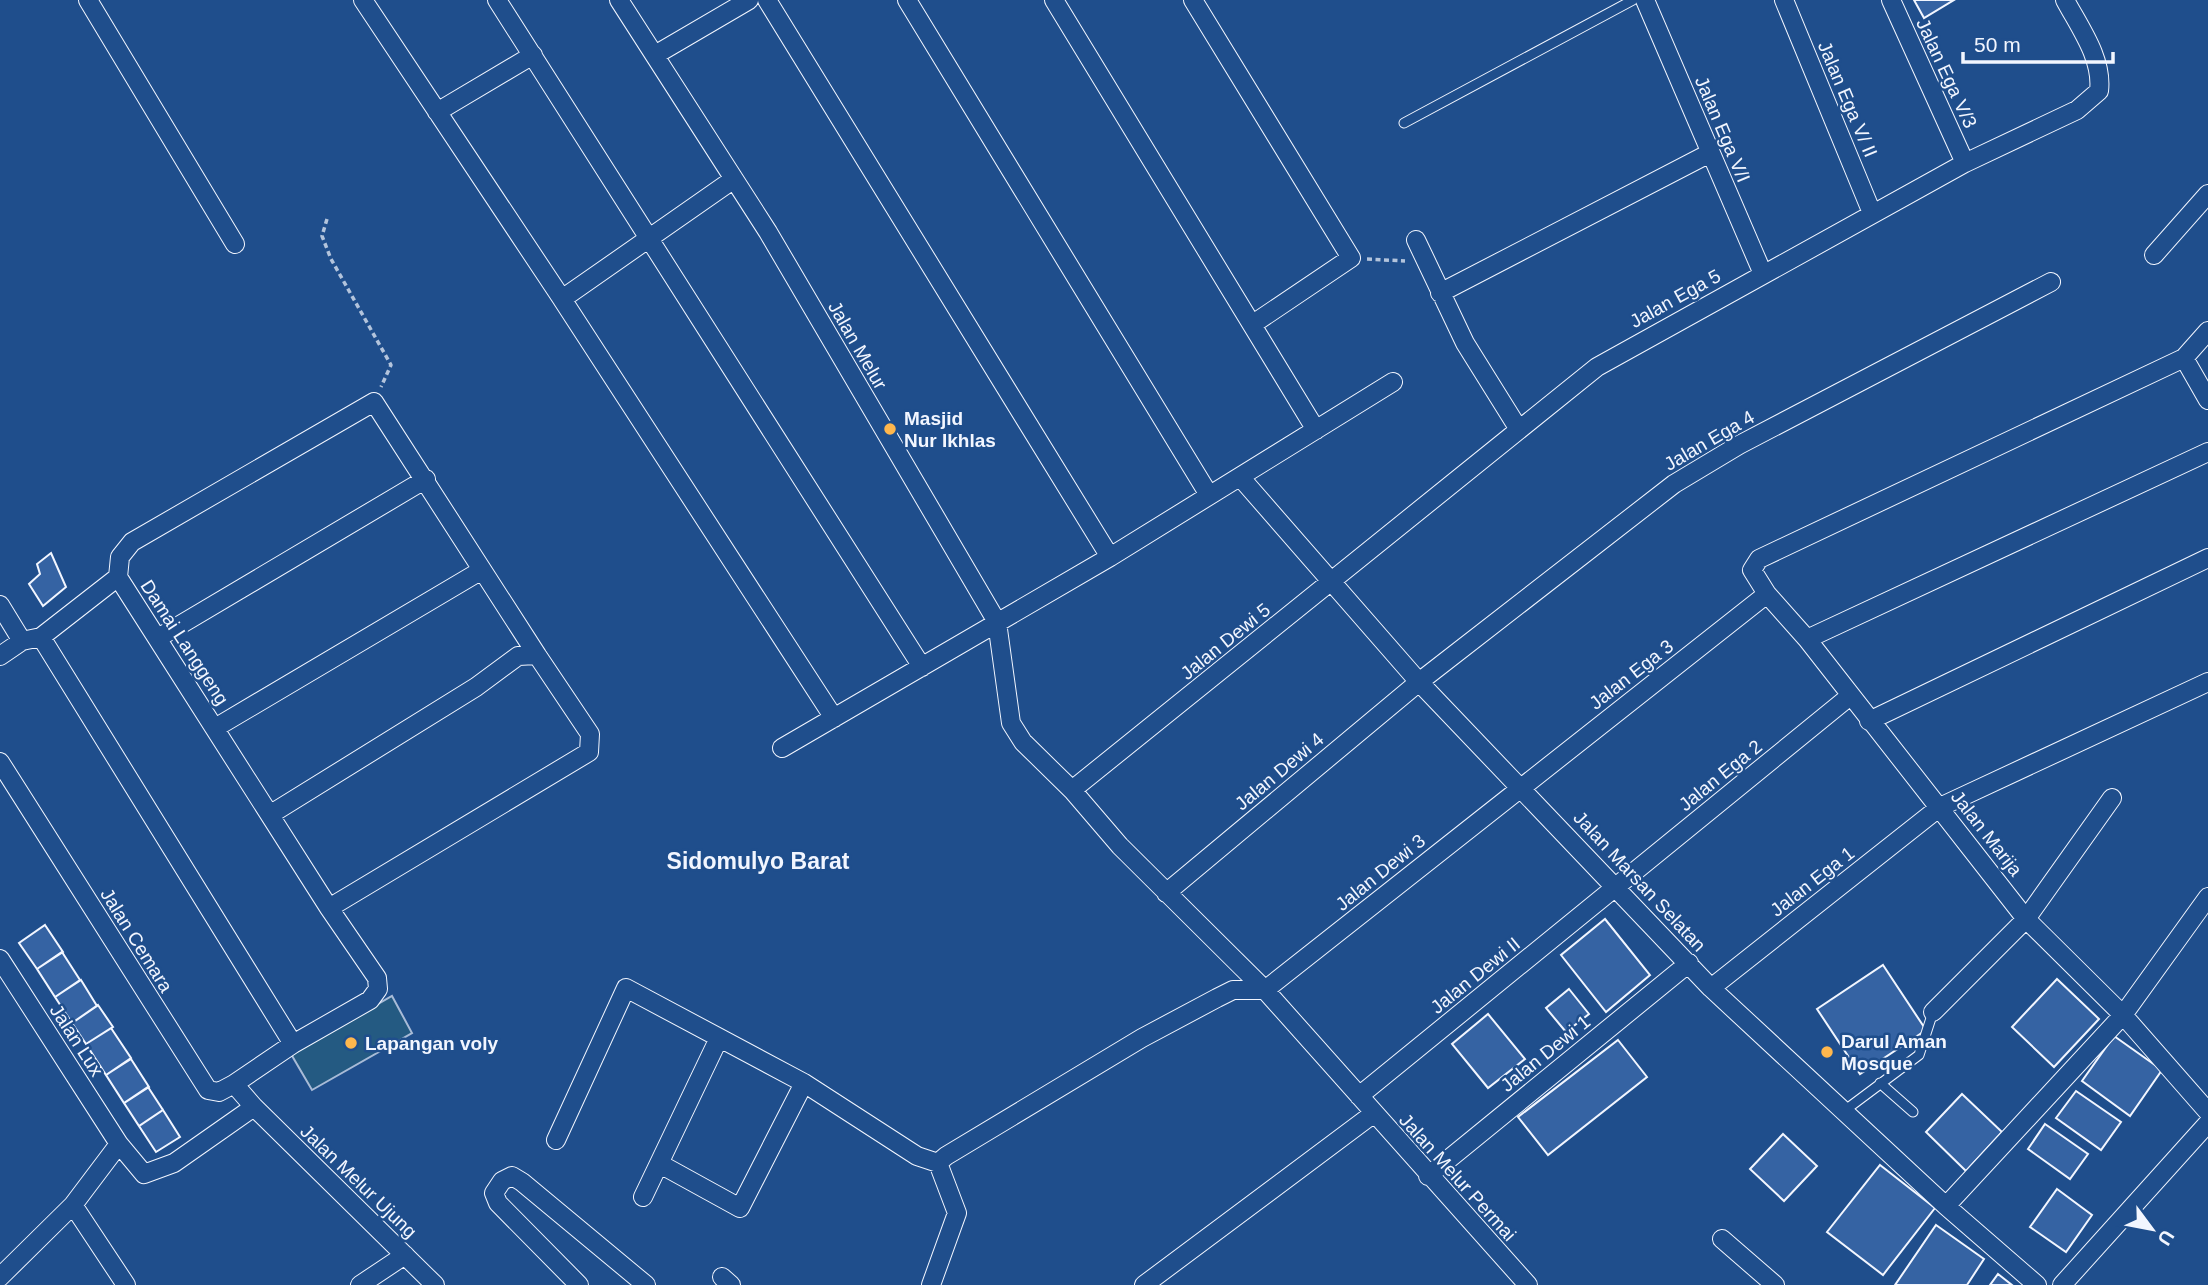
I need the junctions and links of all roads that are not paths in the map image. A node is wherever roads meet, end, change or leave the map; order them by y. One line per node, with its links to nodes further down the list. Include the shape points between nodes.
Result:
1 (88, 0): 26 (street)
2 (363, 0): 17 (street)
3 (497, 0): 15 (street)
4 (619, 0): 16 (street, Jalan Melur)
5 (748, 0): 16 (street)
6 (767, 0): 43 (street)
7 (907, 0): 42 (street)
8 (1054, 0): 32 (street)
9 (1193, 0): 32 (street, via 1351,258)
10 (1633, 0): 18 (lane)
11 (1645, 0): 19 (street, Jalan Ega V/I)
12 (1784, 0): 23 (street, Jalan Ega V/ II)
13 (1891, 0): 20 (street, Jalan Ega V/3)
14 (2065, 0): 20 (street, Jalan Ega 5, via 2101,77 2099,91 2077,110)
15 (533, 55): 17 (street); 24 (street)
16 (655, 55): 21 (street, Jalan Melur)
17 (437, 112): 31 (street)
18 (1404, 123)
19 (1710, 153): 28 (street, Jalan Ega V/I); 30 (street)
20 (1965, 163): 23 (street, Jalan Ega 5)
21 (734, 179): 24 (street); 50 (street, Jalan Melur)
22 (2208, 194): 27 (street)
23 (1872, 214): 28 (street, Jalan Ega 5)
24 (647, 238): 31 (street); 57 (street)
25 (1416, 240): 30 (street)
26 (235, 244)
27 (2154, 255)
28 (1763, 274): 38 (street, Jalan Ega 5, via 1615,356)
29 (2051, 282): 59 (street, Jalan Ega 4, via 1706,463)
30 (1440, 293): 38 (street)
31 (562, 299): 61 (street)
32 (1253, 324): 37 (street)
33 (2208, 331): 34 (street)
34 (2184, 358): 36 (street); 48 (street, Jalan Marija, via 1759,559 1754,575)
35 (1393, 382): 37 (street)
36 (2208, 400)
37 (1316, 429): 40 (street)
38 (1518, 429): 47 (street, Jalan Ega 5)
39 (2208, 452): 53 (street)
40 (1241, 478): 42 (street); 47 (street, Jalan Marsan Selatan)
41 (426, 479): 45 (street); 46 (street, via 374,402 132,542 120,557); 52 (street)
42 (1209, 495): 43 (street)
43 (1111, 557): 50 (street)
44 (2208, 558): 62 (street)
45 (482, 570): 55 (street); 63 (street)
46 (118, 577): 51 (street, Damai Langgeng); 52 (street, Damai Langgeng)
47 (1331, 583): 59 (street, Jalan Marsan Selatan); 67 (street, Jalan Dewi 5)
48 (1767, 594): 53 (street, Jalan Marija); 66 (street, Jalan Ega 3)
49 (0, 605): 54 (street)
50 (996, 622): 57 (street); 67 (street, Jalan Melur, via 1011,723 1023,742)
51 (41, 637): 54 (street); 83 (street)
52 (158, 638): 63 (street, Damai Langgeng)
53 (1807, 639): 60 (street, Jalan Marija)
54 (22, 641): 56 (street)
55 (537, 655): 70 (street, via 518,656); 74 (street, via 590,734 589,752)
56 (0, 656)
57 (922, 667): 61 (street)
58 (2208, 681): 69 (street, Jalan Ega 1)
59 (1419, 682): 66 (street, Jalan Marsan Selatan); 72 (street, Jalan Dewi 4)
60 (1850, 696): 62 (street, Jalan Marija); 71 (street, Jalan Ega 2)
61 (834, 718): 64 (street)
62 (1869, 721): 69 (street, Jalan Marija)
63 (215, 728): 70 (street, Damai Langgeng)
64 (782, 748)
65 (0, 762): 86 (street, Jalan Cemara, via 208,1090 219,1092)
66 (1521, 786): 71 (street, Jalan Marsan Selatan); 79 (street, Jalan Dewi 3)
67 (1072, 790): 72 (street, Jalan Melur)
68 (2112, 798): 75 (street)
69 (1940, 807): 75 (street, Jalan Marija); 78 (street, Jalan Ega 1)
70 (271, 814): 74 (street, Damai Langgeng)
71 (1617, 887): 77 (street, Jalan Marsan Selatan); 87 (street, Jalan Dewi II)
72 (1166, 893): 79 (street, Jalan Melur)
73 (2208, 897): 81 (street)
74 (329, 908): 83 (street, Damai Langgeng, via 377,978 378,989 370,1000)
75 (2026, 919): 80 (street); 81 (street, Jalan Marija)
76 (0, 959): 95 (street, Jalan Lux)
77 (1689, 963): 78 (street, Jalan Marsan Selatan); 98 (street, Jalan Dewi 1)
78 (1710, 988): 89 (street, Jalan Marsan Selatan)
79 (1265, 990): 87 (street, Jalan Melur Permai); 96 (street, via 1233,990 1206,1004 956,1148)
80 (1933, 1012): 85 (lane, via 1919,1055)
81 (2123, 1015): 91 (street, Jalan Marija); 101 (street)
82 (719, 1038): 84 (street); 94 (street, via 626,988); 97 (street)
83 (293, 1044): 86 (street, Damai Langgeng)
84 (804, 1083): 96 (street, via 917,1156); 97 (street, via 740,1208)
85 (1880, 1083): 89 (lane); 90 (lane)
86 (234, 1084): 88 (street)
87 (1359, 1096): 92 (street, Jalan Melur Permai)
88 (254, 1107): 95 (street, Jalan Lux, via 174,1163 144,1174); 103 (street, Jalan Melur Ujung)
89 (1844, 1111): 101 (street, Jalan Marsan Selatan)
90 (1913, 1112)
91 (2208, 1112)
92 (1373, 1114): 98 (street, Jalan Melur Permai); 111 (street)
93 (2208, 1123): 115 (street)
94 (556, 1140)
95 (119, 1144): 100 (street)
96 (938, 1163): 110 (street, via 957,1213)
97 (660, 1164): 99 (street)
98 (1428, 1176): 112 (street, Jalan Melur Permai)
99 (643, 1197)
100 (73, 1205): 104 (street); 105 (street)
101 (1947, 1206): 114 (street, Jalan Marsan Selatan)
102 (1722, 1239): 113 (street)
103 (405, 1255): 106 (street); 107 (street, Jalan Melur Ujung)
104 (0, 1277)
105 (126, 1285)
106 (360, 1285)
107 (435, 1285)
108 (579, 1285): 109 (street, via 498,1203 494,1194 506,1178 522,1182)
109 (646, 1285)
110 (931, 1285)
111 (1144, 1285)
112 (1528, 1285)
113 (1775, 1285)
114 (2037, 1285)
115 (2062, 1285)

